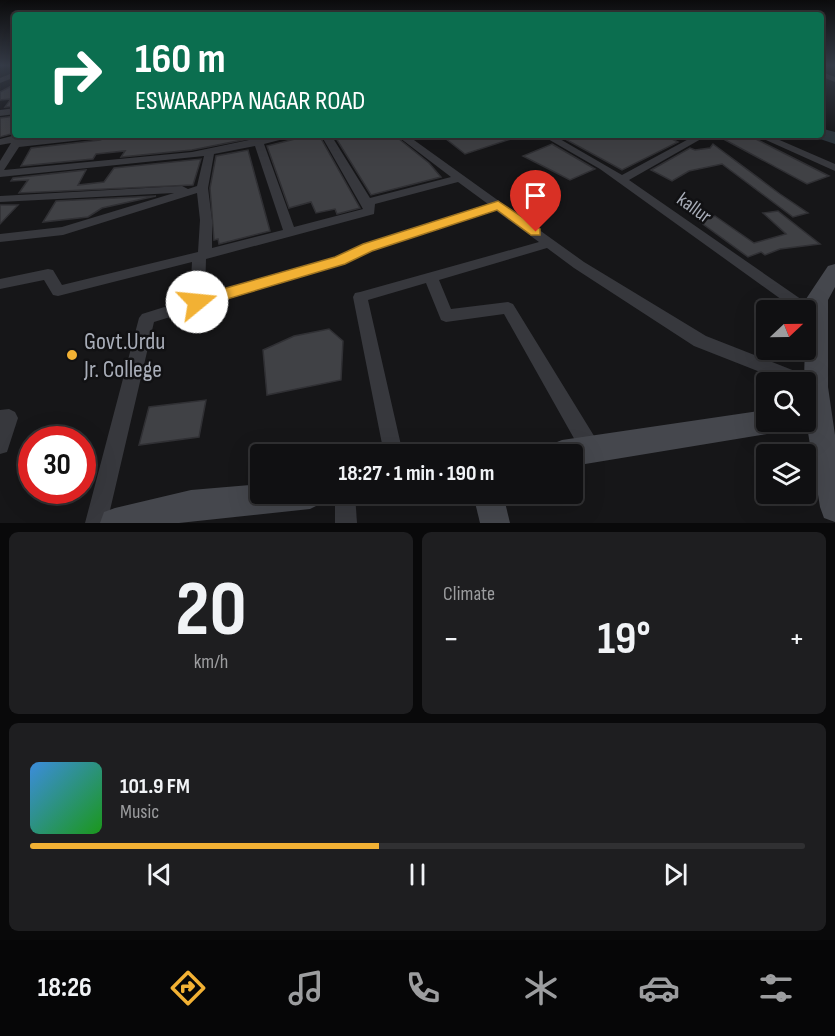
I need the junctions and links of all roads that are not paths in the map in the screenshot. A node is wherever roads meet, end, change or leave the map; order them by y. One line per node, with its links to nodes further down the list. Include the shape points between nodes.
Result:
1 (51, 138): 8 (street)
2 (276, 138): 9 (street)
3 (328, 138): 19 (street, via 359,184)
4 (405, 138): 14 (street)
5 (551, 138): 15 (street, kallur)
6 (698, 138): 15 (street)
7 (767, 138): 12 (street)
8 (18, 140): 10 (street); 13 (street)
9 (258, 141): 11 (street); 20 (street)
10 (0, 142)
11 (210, 150): 13 (street); 16 (street)
12 (835, 168)
13 (1, 174)
14 (459, 178): 18 (street); 19 (street, via 369,202)
15 (621, 180): 27 (street, kallur)
16 (202, 188): 17 (street); 21 (street, via 63,231); 23 (street, via 206,220)
17 (0, 199)
18 (498, 205): 22 (street); 28 (street, via 340,260)
19 (370, 211): 20 (street)
20 (290, 232): 23 (street)
21 (0, 238)
22 (550, 243): 25 (street); 30 (street, via 700,341)
23 (202, 255): 26 (street, via 58,291 48,274); 28 (street)
24 (835, 271): 29 (main road, via 817,299)
25 (431, 277): 34 (street, via 360,297); 36 (street, via 446,316 508,308)
26 (0, 284)
27 (792, 300)
28 (197, 302): 43 (street, via 147,318)
29 (816, 317)
30 (778, 372)
31 (0, 419): 35 (street, via 9,418)
32 (756, 424): 36 (main road)
33 (816, 432): 41 (main road)
34 (391, 444)
35 (0, 446)
36 (592, 451): 37 (main road)
37 (583, 452)
38 (250, 504): 42 (main road)
39 (345, 504): 45 (street)
40 (490, 504): 46 (main road)
41 (835, 507)
42 (189, 514): 44 (main road)
43 (96, 523)
44 (115, 523)
45 (346, 523)
46 (495, 523)

